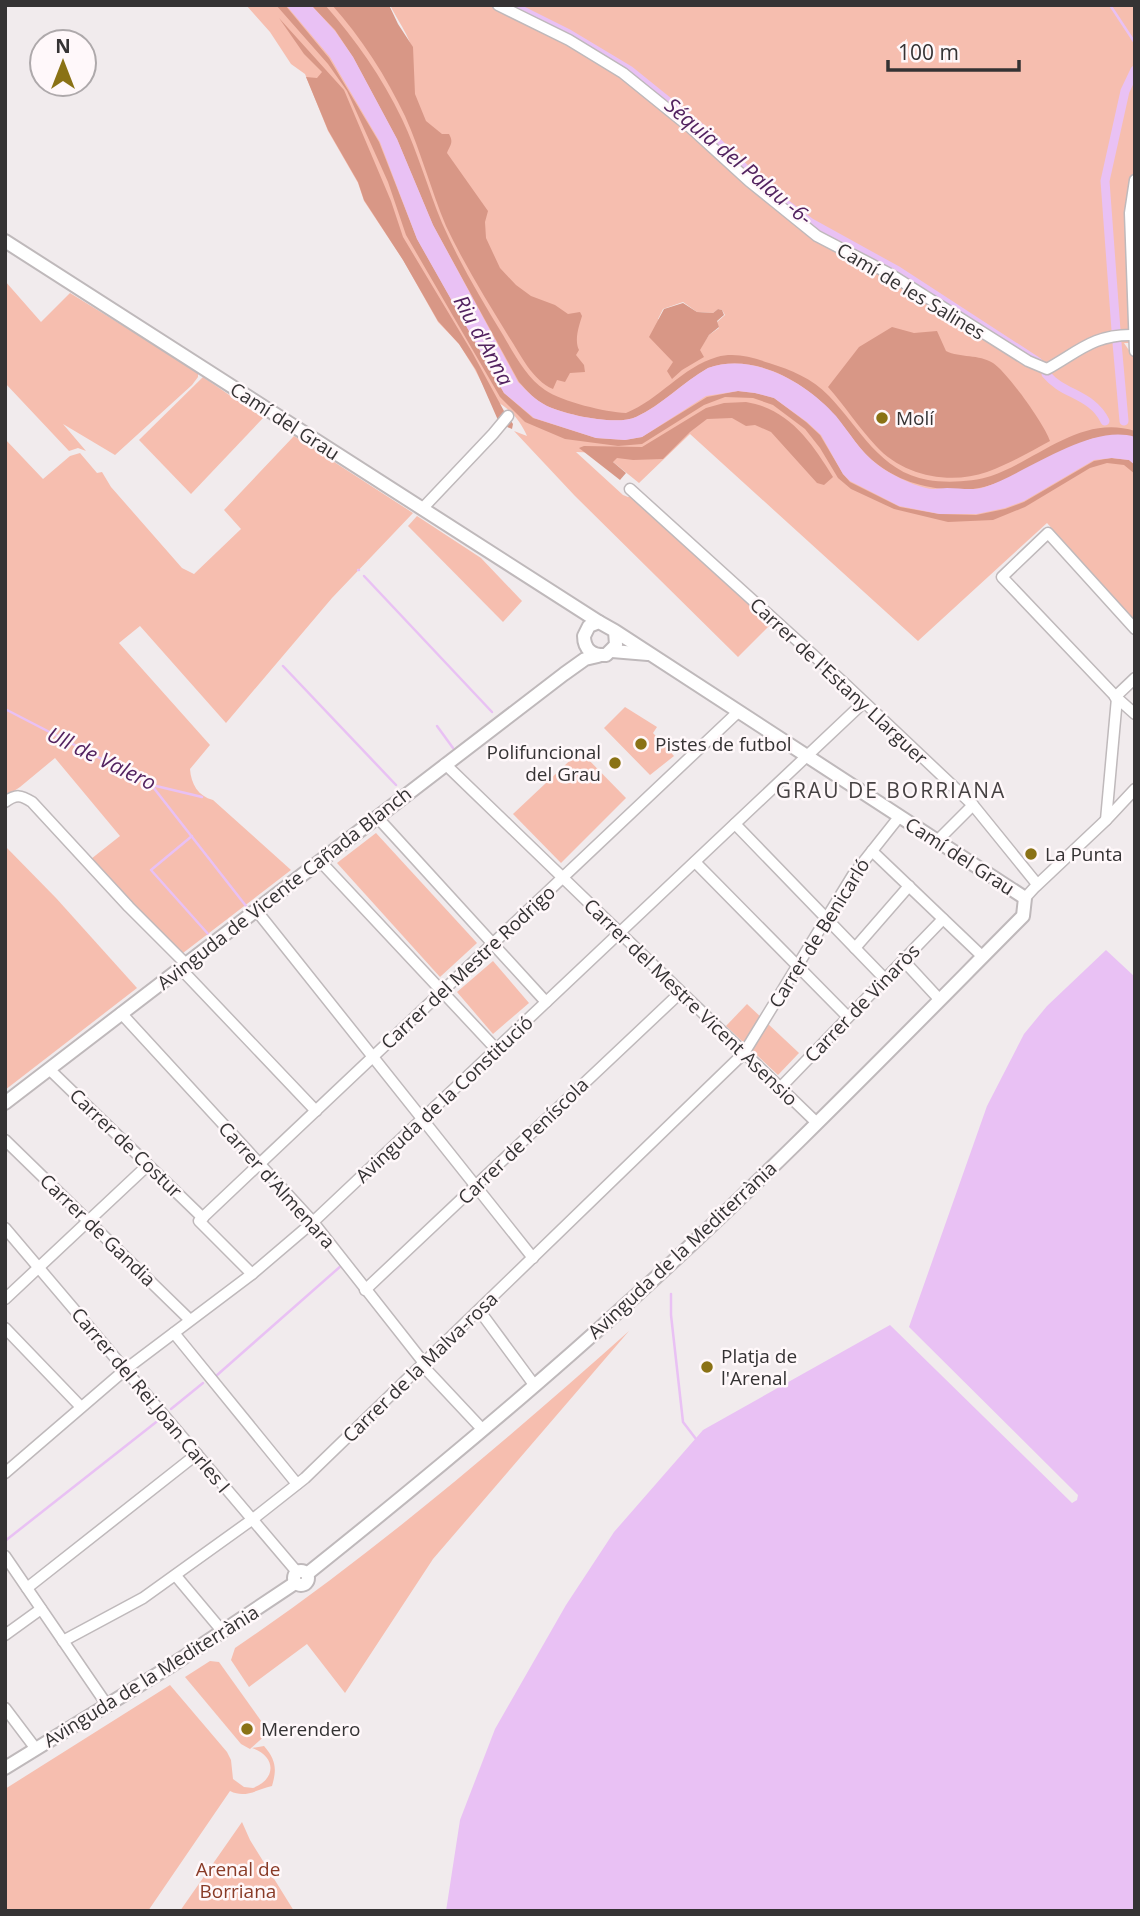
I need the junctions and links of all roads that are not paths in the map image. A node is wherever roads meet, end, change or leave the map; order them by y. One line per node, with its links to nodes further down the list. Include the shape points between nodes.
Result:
1 (498, 5): 4 (street, Camí de les Salines, via 623,73 817,236 890,275 1028,361 1047,369 1097,340)
2 (1135, 180): 4 (street, via 1130,213)
3 (5, 242): 8 (street, Camí del Grau)
4 (1133, 335): 5 (street)
5 (1135, 351)
6 (508, 416): 8 (street)
7 (630, 489): 20 (street, Carrer de l'Estany Llarguer)
8 (422, 509): 9 (street, Camí del Grau)
9 (565, 601): 10 (street, Camí del Grau); 13 (street, Camí del Grau)
10 (600, 622): 12 (street); 13 (street, via 589,626)
11 (1135, 629): 19 (street, via 1048,533 1002,577)
12 (615, 631): 14 (street, via 617,645); 15 (street, Camí del Grau)
13 (584, 638): 16 (street); 17 (street, Avinguda de Vicente Cañada Blanch)
14 (612, 651): 15 (street, Camí del Grau); 16 (street)
15 (648, 654): 21 (street, Camí del Grau)
16 (598, 656): 17 (street, Avinguda de Vicente Cañada Blanch)
17 (564, 674): 24 (street, Avinguda de Vicente Cañada Blanch)
18 (1135, 678): 19 (street)
19 (1116, 697): 22 (street); 30 (street)
20 (863, 703): 23 (street, Avinguda de la Constitució); 27 (street, Carrer de l'Estany Llarguer)
21 (738, 712): 23 (street, Camí del Grau); 36 (street, Carrer del Mestre Rodrigo)
22 (1135, 714)
23 (806, 757): 29 (street, Camí del Grau); 31 (street, Avinguda de la Constitució)
24 (446, 764): 28 (street, Avinguda de Vicente Cañada Blanch); 36 (street, Carrer del Mestre Vicent Asensio)
25 (1135, 789): 30 (street)
26 (5, 802): 48 (street, via 21,795 33,802)
27 (972, 805): 32 (street); 37 (street, Carrer de l'Estany Llarguer)
28 (377, 817): 34 (street, Avinguda de Vicente Cañada Blanch); 44 (street)
29 (899, 817): 32 (street, Camí del Grau); 33 (street, Carrer de Benicarló)
30 (1106, 820): 37 (street)
31 (735, 824): 35 (street, Avinguda de la Constitució); 41 (street)
32 (937, 841): 39 (street, Camí del Grau)
33 (872, 851): 38 (street); 41 (street, Carrer de Benicarló)
34 (320, 861): 40 (street, Avinguda de Vicente Cañada Blanch); 51 (street)
35 (695, 862): 43 (street, Avinguda de la Constitució); 49 (street)
36 (563, 878): 43 (street, Carrer del Mestre Vicent Asensio); 44 (street, Carrer del Mestre Rodrigo)
37 (1037, 884): 39 (street)
38 (909, 886): 42 (street); 45 (street)
39 (1025, 898): 46 (street, Avinguda de la Mediterrània, via 1023,916)
40 (256, 910): 48 (street, Avinguda de Vicente Cañada Blanch); 59 (street)
41 (826, 918): 45 (street); 49 (street, Carrer de Benicarló)
42 (943, 919): 46 (street); 47 (street, Carrer de Vinaròs)
43 (620, 933): 52 (street, Carrer del Mestre Vicent Asensio); 54 (street, Avinguda de la Constitució)
44 (492, 944): 51 (street, Carrer del Mestre Rodrigo); 54 (street)
45 (855, 948): 50 (street)
46 (983, 957): 53 (street, Avinguda de la Mediterrània)
47 (903, 960): 50 (street, Carrer de Vinaròs); 53 (street)
48 (183, 966): 55 (street, Avinguda de Vicente Cañada Blanch); 63 (street)
49 (797, 966): 56 (street); 58 (street, Carrer de Benicarló)
50 (885, 979): 56 (street, Carrer de Vinaròs)
51 (442, 991): 57 (street); 59 (street, Carrer del Mestre Rodrigo)
52 (681, 992): 58 (street, Carrer del Mestre Vicent Asensio); 69 (street, Carrer de Peníscola)
53 (940, 1000): 65 (street, Avinguda de la Mediterrània)
54 (546, 1002): 57 (street, Avinguda de la Constitució)
55 (121, 1013): 60 (street, Avinguda de Vicente Cañada Blanch); 67 (street, Carrer d'Almenara)
56 (848, 1017): 61 (street, Carrer de Vinaròs)
57 (496, 1049): 64 (street, Avinguda de la Constitució)
58 (744, 1053): 61 (street, Carrer del Mestre Vicent Asensio); 74 (street, Carrer de la Malva-rosa)
59 (373, 1057): 63 (street, Carrer del Mestre Rodrigo); 64 (street)
60 (49, 1069): 62 (street, Avinguda de Vicente Cañada Blanch); 68 (street, Carrer de Costur)
61 (780, 1088): 65 (street, Carrer del Mestre Vicent Asensio)
62 (5, 1103)
63 (316, 1111): 67 (street, Carrer del Mestre Rodrigo)
64 (422, 1119): 69 (street); 72 (street, Avinguda de la Constitució)
65 (817, 1123): 85 (street, Avinguda de la Mediterrània, via 669,1266)
66 (5, 1140): 71 (street, Carrer de Gandia)
67 (259, 1164): 70 (street, Carrer del Mestre Rodrigo); 72 (street, Carrer d'Almenara)
68 (148, 1165): 70 (street, Carrer de Costur); 71 (street)
69 (476, 1186): 74 (street); 77 (street, Carrer de Peníscola)
70 (201, 1219): 76 (street, Carrer de Costur)
71 (88, 1221): 75 (street); 80 (street, Carrer de Gandia)
72 (313, 1222): 76 (street, Avinguda de la Constitució); 77 (street, Carrer d'Almenara)
73 (5, 1228): 75 (street, Carrer del Rei Joan Carles I)
74 (533, 1258): 79 (street, Carrer de la Malva-rosa)
75 (39, 1268): 78 (street); 84 (street, Carrer del Rei Joan Carles I)
76 (252, 1273): 80 (street, Avinguda de la Constitució)
77 (365, 1290): 83 (street, Carrer d'Almenara)
78 (5, 1299)
79 (478, 1310): 83 (street, Carrer de la Malva-rosa); 85 (street)
80 (190, 1320): 82 (street, Avinguda de la Constitució)
81 (5, 1328): 86 (street)
82 (174, 1332): 84 (street, Avinguda de la Constitució); 90 (street)
83 (423, 1364): 87 (street, Carrer d'Almenara); 90 (street, Carrer de la Malva-rosa)
84 (126, 1368): 86 (street, Avinguda de la Constitució); 88 (street, Carrer del Rei Joan Carles I)
85 (535, 1386): 87 (street, Avinguda de la Mediterrània)
86 (81, 1407): 89 (street, Avinguda de la Constitució)
87 (483, 1430): 94 (street, Avinguda de la Mediterrània)
88 (197, 1454): 91 (street, Carrer del Rei Joan Carles I); 95 (street)
89 (6, 1472)
90 (297, 1484): 91 (street, Carrer de la Malva-rosa)
91 (253, 1519): 93 (street, Carrer de la Malva-rosa); 94 (street, Carrer del Rei Joan Carles I)
92 (5, 1556): 95 (street)
93 (176, 1576): 97 (street); 99 (street, Carrer de la Malva-rosa)
94 (300, 1576): 97 (street, Avinguda de la Mediterrània)
95 (27, 1588): 96 (street)
96 (41, 1609): 98 (street); 99 (street)
97 (223, 1632): 100 (street, Avinguda de la Mediterrània)
98 (5, 1635)
99 (63, 1641): 100 (street)
100 (107, 1705): 102 (street, Avinguda de la Mediterrània)
101 (5, 1708): 102 (street)
102 (36, 1749): 103 (street, Avinguda de la Mediterrània)
103 (5, 1768)

